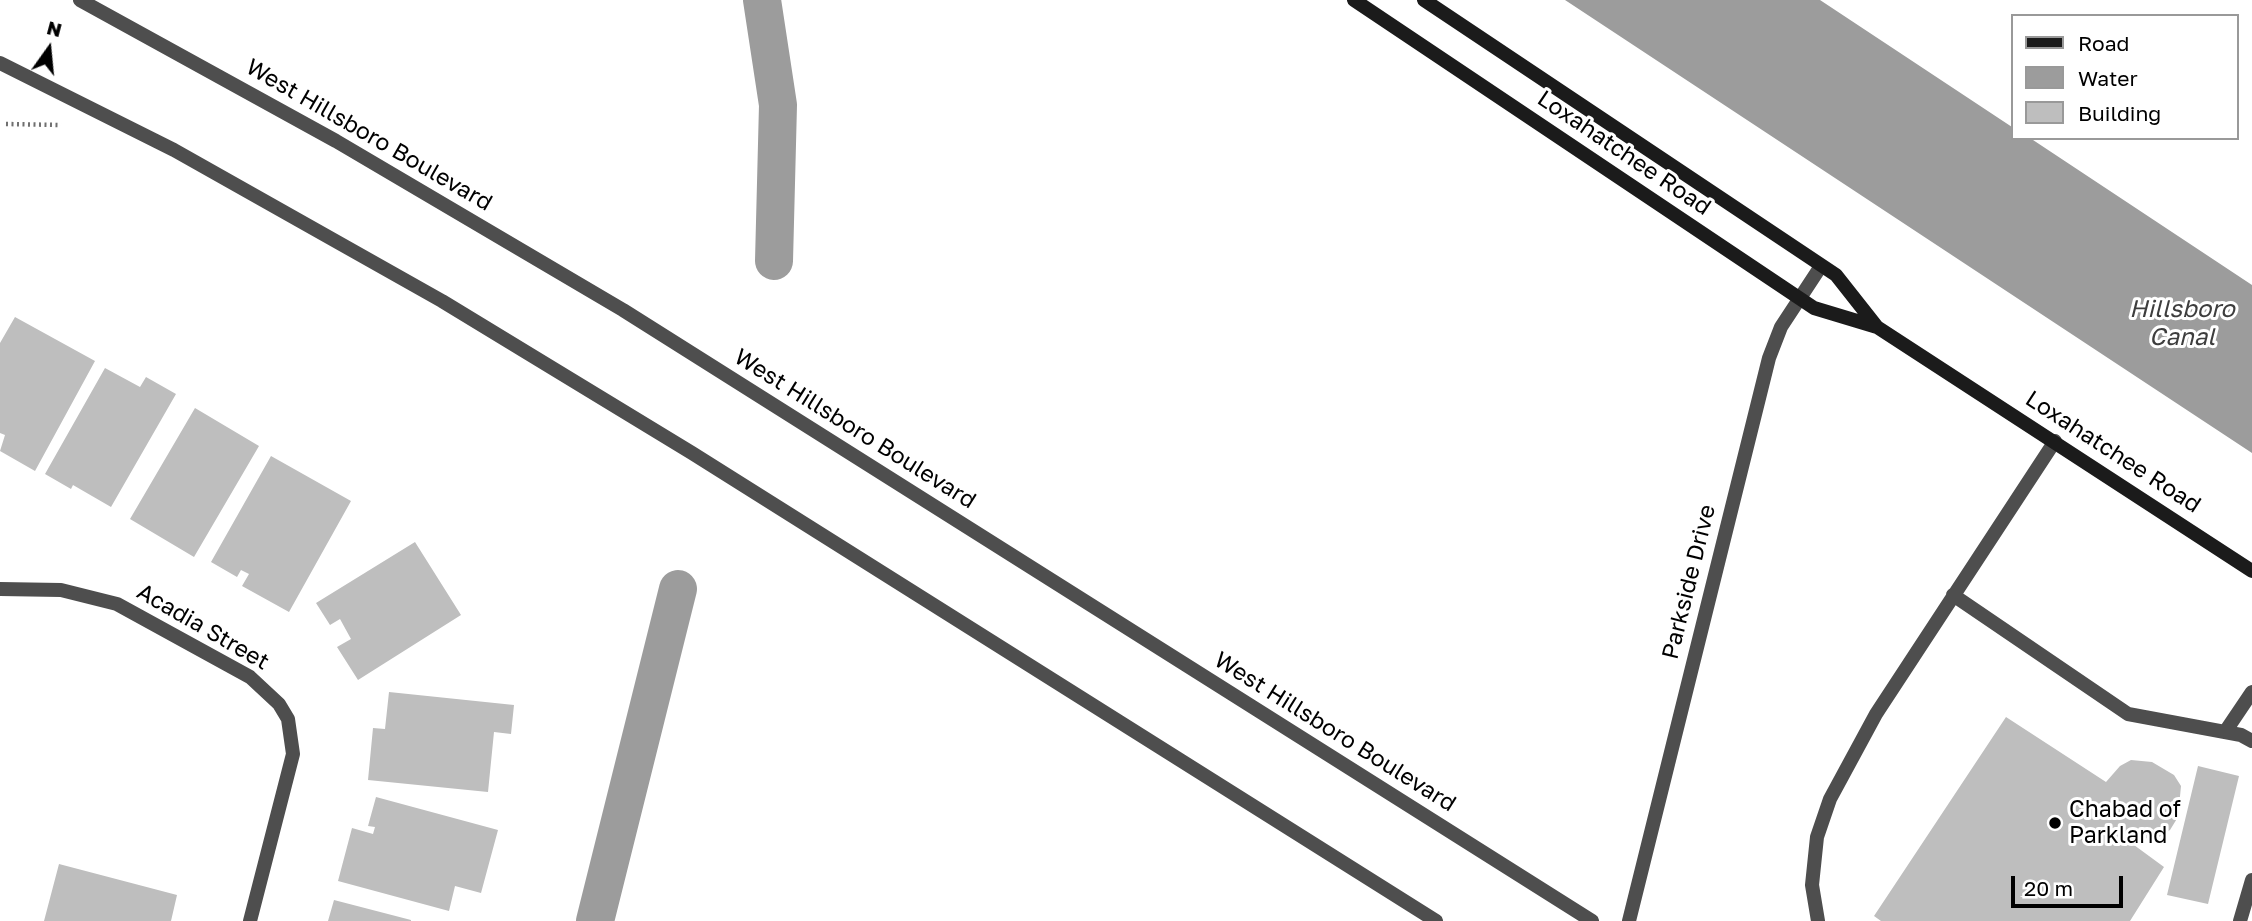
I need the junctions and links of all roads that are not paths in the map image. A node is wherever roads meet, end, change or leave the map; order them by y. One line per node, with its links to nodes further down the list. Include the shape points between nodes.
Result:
1 (80, 0): 18 (street, West Hillsboro Boulevard, via 326,135 623,310)
2 (1354, 0): 6 (main road, Loxahatchee Road)
3 (1424, 0): 5 (main road, Loxahatchee Road)
4 (0, 62): 17 (street, via 174,150 442,301)
5 (1821, 266): 6 (street, Parkside Drive); 7 (main road, Loxahatchee Road, via 1836,275)
6 (1799, 298): 7 (main road, Loxahatchee Road, via 1814,308); 19 (street, Parkside Drive, via 1769,358)
7 (1877, 327): 8 (main road, Loxahatchee Road)
8 (2054, 441): 9 (main road, Loxahatchee Road); 11 (street)
9 (2252, 571)
10 (0, 589): 16 (street, Acadia Street, via 61,590 117,604 250,677 279,704 289,719 293,754)
11 (1953, 595): 13 (street, via 2128,714); 20 (street, via 1876,714 1830,799 1817,837 1812,885)
12 (2252, 692): 13 (street)
13 (2225, 732): 14 (street)
14 (2252, 741)
15 (2252, 880): 21 (street)
16 (250, 921)
17 (1436, 921)
18 (1592, 921)
19 (1629, 921)
20 (1818, 921)
21 (2241, 921)

